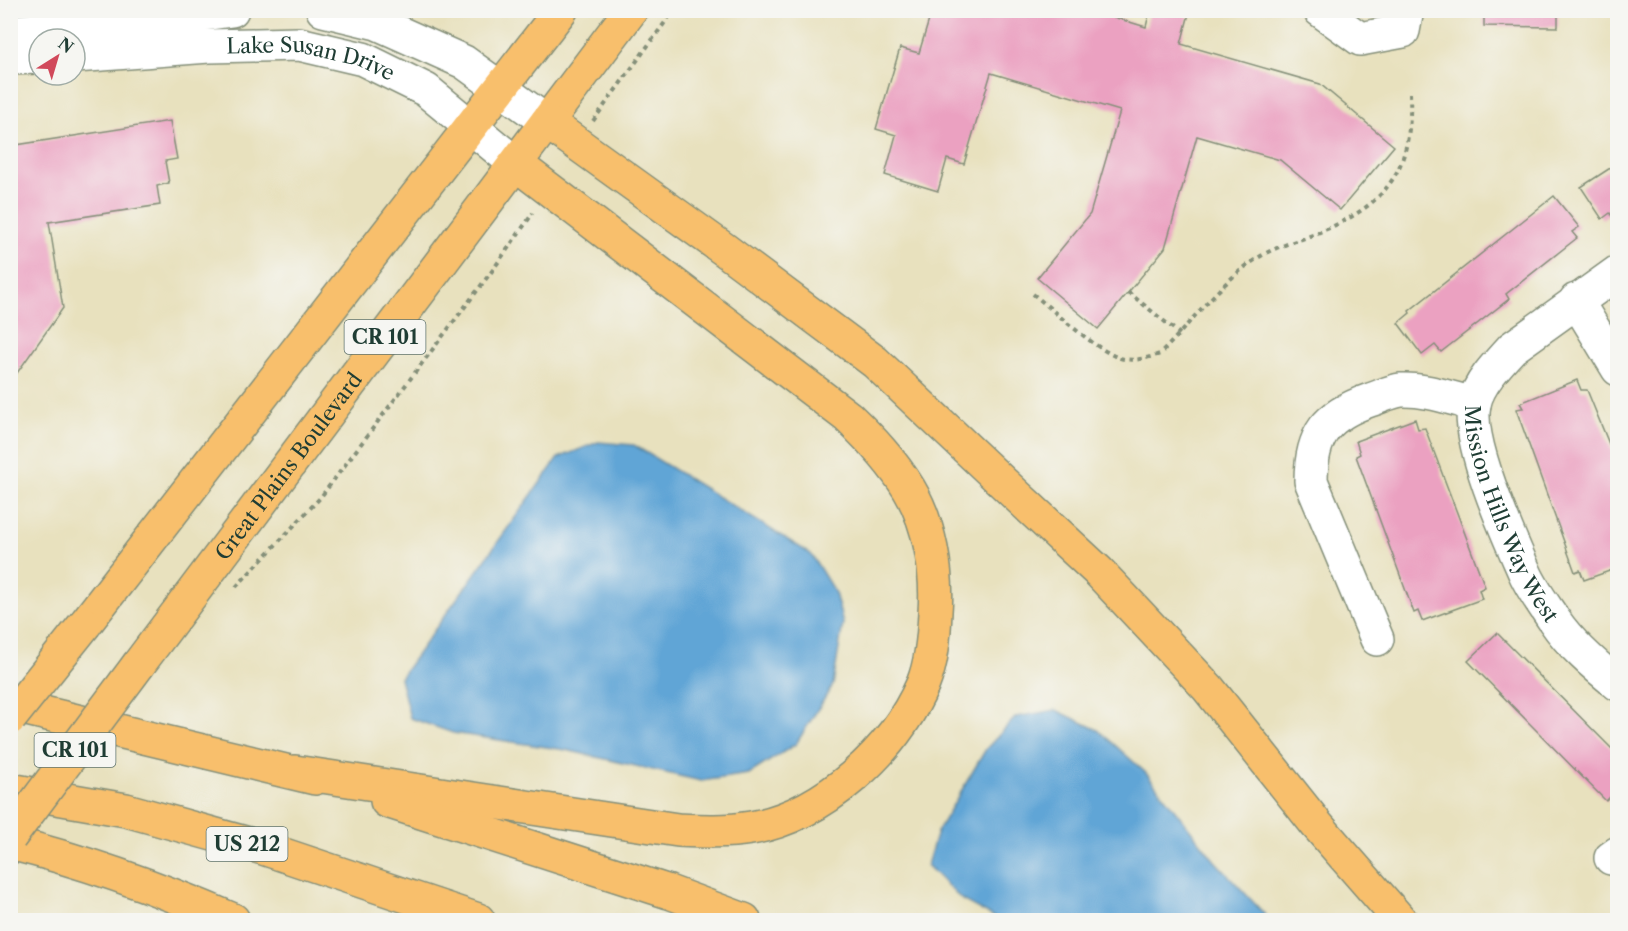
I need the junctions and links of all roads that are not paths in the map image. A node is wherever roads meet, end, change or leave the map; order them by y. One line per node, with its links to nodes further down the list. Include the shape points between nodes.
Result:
1 (232, 10): 7 (street, Lake Susan Drive, via 130,24)
2 (322, 10): 11 (street, Lake Susan Drive, via 377,23 464,62)
3 (561, 10): 11 (main road, CR 101)
4 (631, 10): 12 (main road, Great Plains Boulevard / CR 101)
5 (1320, 10): 6 (street, via 1360,39 1404,31)
6 (1407, 10)
7 (10, 32)
8 (87, 55): 13 (street, Lake Susan Drive, via 208,46 299,45 363,60 405,80 436,97)
9 (27, 57): 10 (street)
10 (10, 58)
11 (501, 87): 12 (street, Lake Susan Drive); 13 (main road, CR 101)
12 (547, 122): 14 (main road, Great Plains Boulevard / CR 101); 30 (main road, via 875,362 1099,572 1208,688 1317,825)
13 (471, 128): 14 (street, Lake Susan Drive); 22 (main road, CR 101, bridge)
14 (516, 164): 23 (main road, via 848,417 884,451 910,491 929,541 934,569 933,642 923,683 903,720 876,756 853,777 808,805 752,828 678,830); 25 (main road, Great Plains Boulevard / CR 101, bridge)
15 (1617, 272): 16 (street, Mission Hills Way West)
16 (1576, 300): 17 (street); 18 (street, Mission Hills Way West, via 1497,363)
17 (1617, 369)
18 (1474, 404): 19 (street, via 1399,390 1334,416 1311,456 1311,481); 20 (street, Mission Hills Way West, via 1482,464 1526,575 1561,629 1587,660)
19 (1377, 639)
20 (1617, 684)
21 (10, 705): 23 (main road)
22 (10, 718)
23 (295, 772): 29 (main road, via 669,892)
24 (10, 790): 28 (main road, US 212, via 126,810 263,848)
25 (10, 837)
26 (10, 843): 27 (main road, via 60,855 165,891)
27 (233, 921)
28 (478, 921)
29 (744, 921)
30 (1400, 921)

